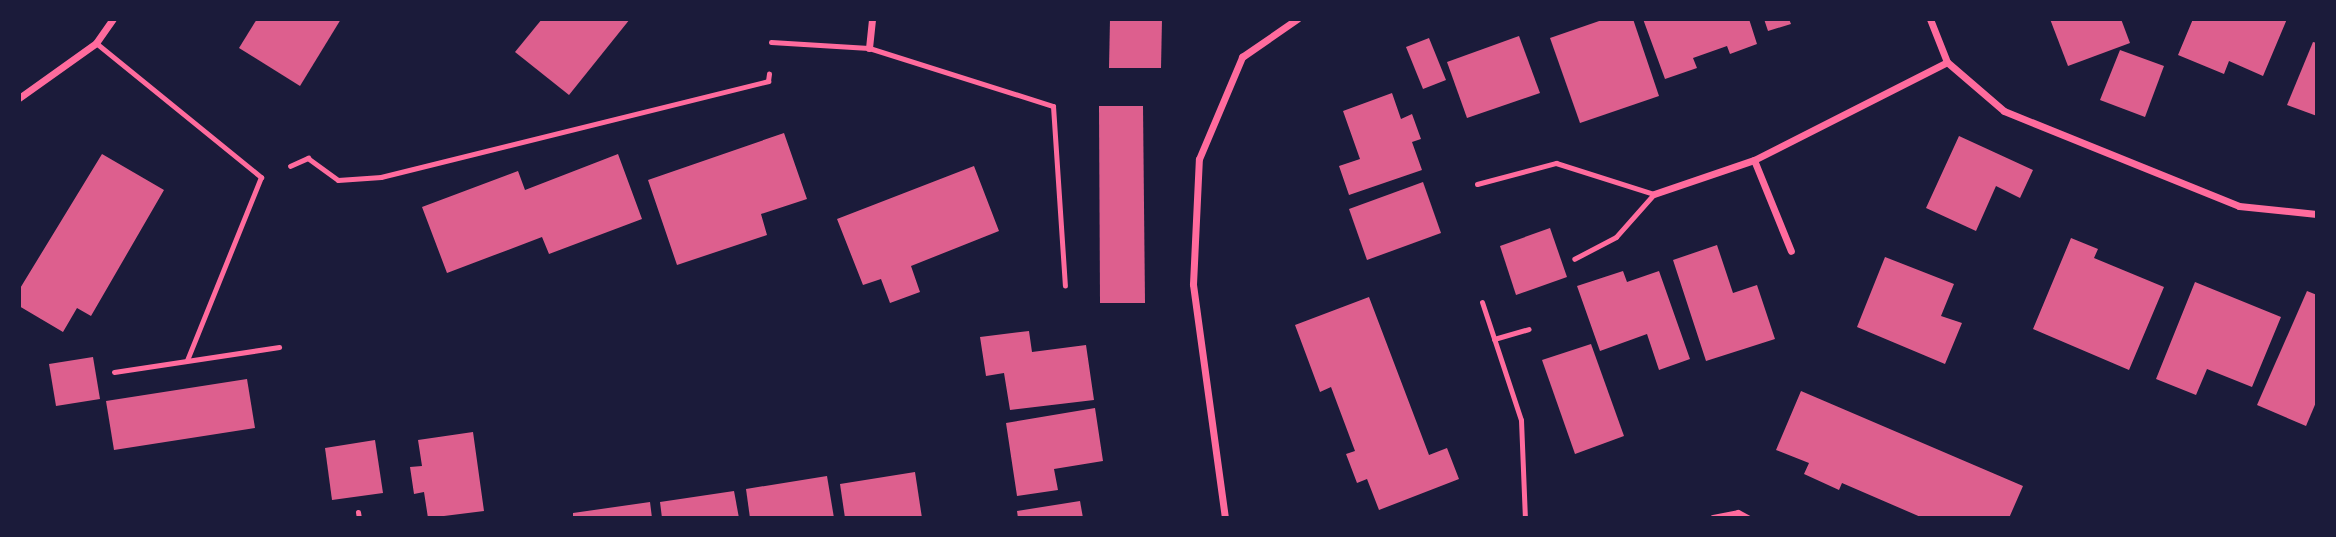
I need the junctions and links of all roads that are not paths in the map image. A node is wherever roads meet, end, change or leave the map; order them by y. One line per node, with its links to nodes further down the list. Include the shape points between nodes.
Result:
1 (113, 19): 6 (street)
2 (872, 19): 7 (street)
3 (1297, 19): 23 (street, via 1242,57 1199,159 1193,284)
4 (1930, 19): 8 (street)
5 (771, 42): 7 (lane)
6 (96, 43): 9 (street); 21 (lane, via 261,177)
7 (869, 48): 16 (lane, via 1053,106)
8 (1947, 62): 10 (street); 13 (street, via 2004,111 2239,206)
9 (19, 98)
10 (1754, 160): 12 (street); 14 (street)
11 (1476, 184): 12 (lane, via 1556,163)
12 (1654, 194): 15 (lane, via 1616,237)
13 (2317, 214)
14 (1791, 251)
15 (1574, 259)
16 (1065, 286)
17 (1482, 302): 19 (lane)
18 (1529, 328): 19 (lane)
19 (1494, 339): 24 (lane, via 1521,420)
20 (279, 346): 21 (lane)
21 (187, 360): 22 (lane)
22 (114, 372)
23 (1226, 518)
24 (1525, 518)
25 (1713, 518): 26 (street, via 1738,513)
26 (1747, 518)

